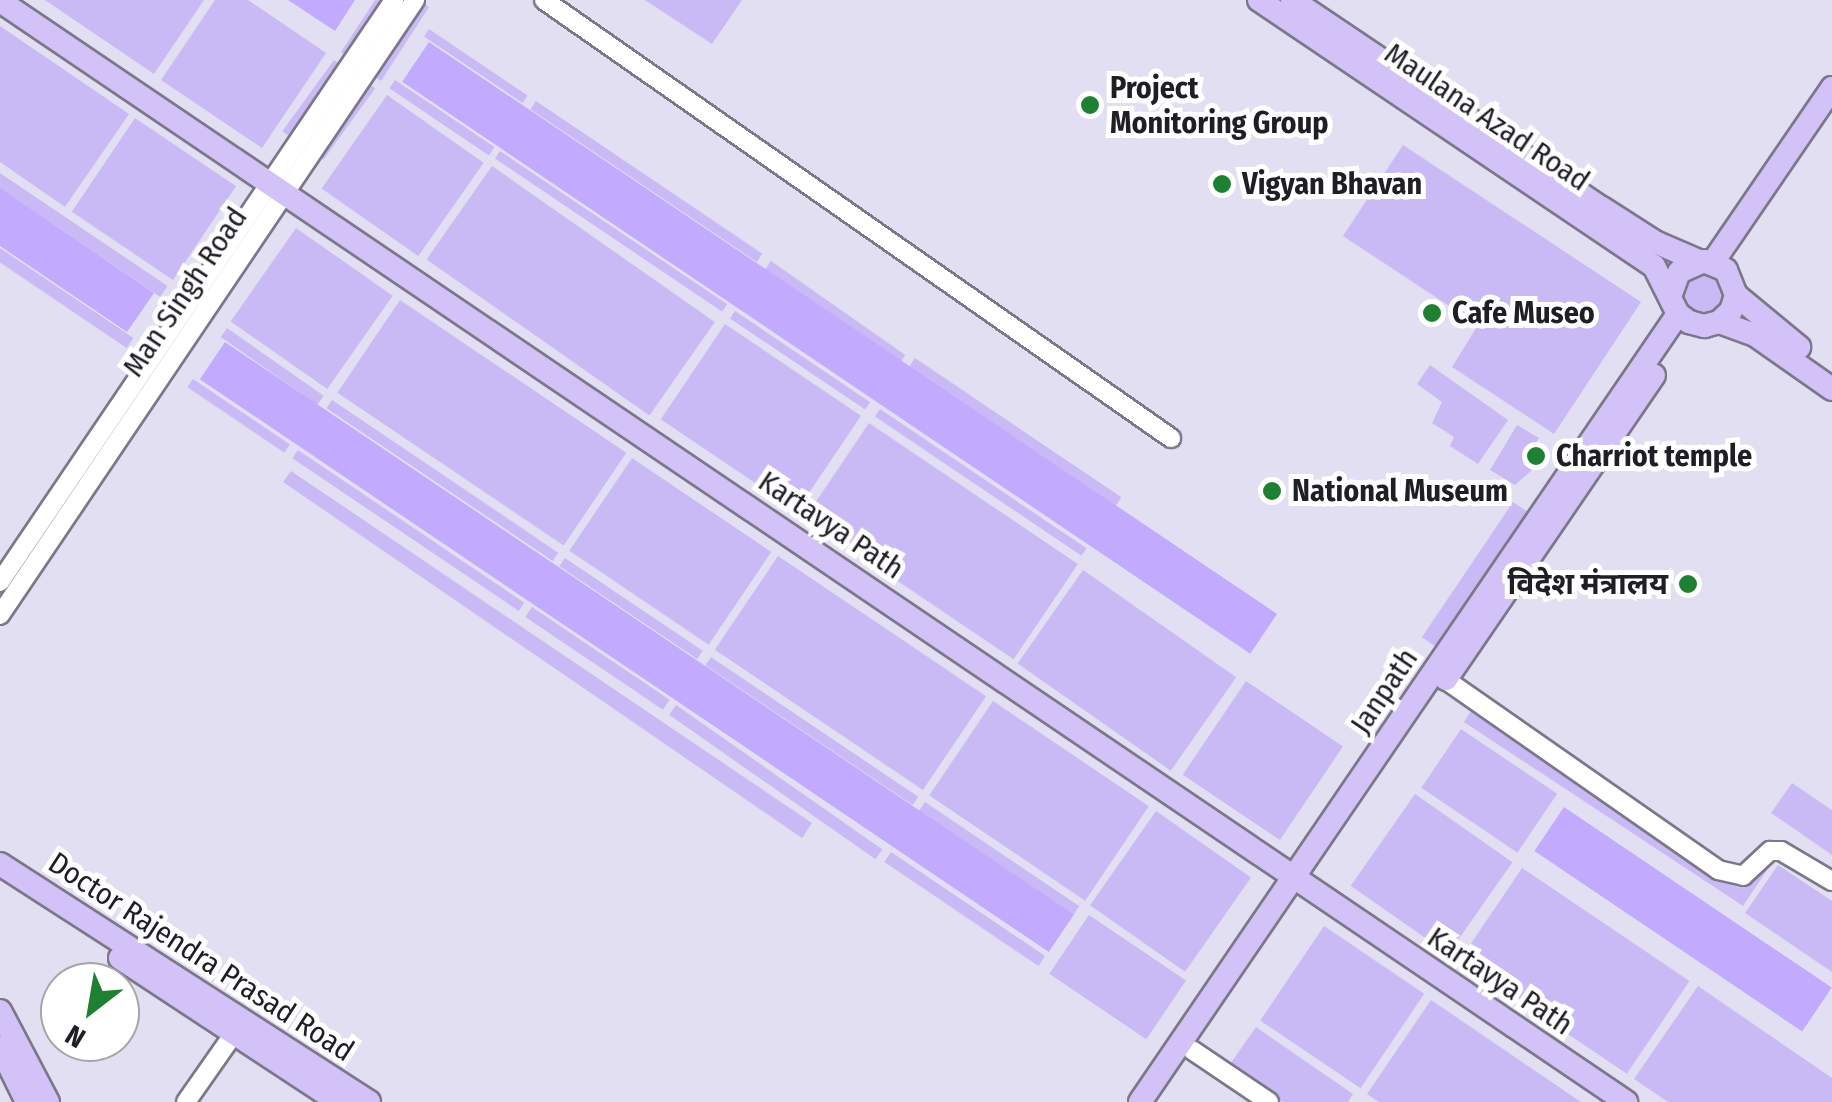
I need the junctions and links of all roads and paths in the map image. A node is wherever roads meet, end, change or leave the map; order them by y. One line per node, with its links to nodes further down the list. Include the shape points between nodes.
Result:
1 (394, 0): 9 (street, Man Singh Road)
2 (415, 0): 9 (street, Man Singh Road)
3 (544, 0): 16 (street)
4 (1259, 0): 12 (main road, Maulana Azad Road, via 1644,259)
5 (1292, 0): 10 (main road, Maulana Azad Road, via 1602,208 1656,242)
6 (0, 1): 9 (main road, Kartavya Path)
7 (1832, 88): 10 (main road)
8 (1832, 113): 11 (main road, via 1738,256)
9 (278, 186): 17 (street, Man Singh Road); 18 (street, Man Singh Road); 22 (main road, Kartavya Path)
10 (1706, 262): 11 (main road); 12 (main road, via 1679,272)
11 (1735, 288): 13 (main road, via 1731,311); 14 (main road)
12 (1680, 310): 13 (main road, via 1704,326); 19 (main road, Janpath, via 1558,522); 22 (main road, Janpath)
13 (1719, 322): 15 (main road, via 1756,335)
14 (1832, 371)
15 (1832, 389)
16 (1171, 438)
17 (0, 582)
18 (0, 615)
19 (1446, 680): 22 (main road, Janpath); 23 (street, via 1718,870 1743,876 1770,850 1781,851)
20 (0, 864): 25 (main road, Doctor Rajendra Prasad Road)
21 (0, 880): 25 (main road, Doctor Rajendra Prasad Road)
22 (1300, 880): 27 (main road, Janpath); 33 (main road, Janpath); 36 (main road, Kartavya Path)
23 (1832, 881)
24 (0, 1011): 29 (main road)
25 (240, 1025): 30 (street); 31 (main road, Doctor Rajendra Prasad Road); 32 (main road, Doctor Rajendra Prasad Road)
26 (0, 1046): 28 (main road)
27 (1192, 1050): 34 (main road, Janpath); 35 (street)
28 (26, 1102)
29 (48, 1102)
30 (186, 1102)
31 (338, 1102)
32 (370, 1102)
33 (1140, 1102)
34 (1156, 1102)
35 (1269, 1102)
36 (1626, 1102)

